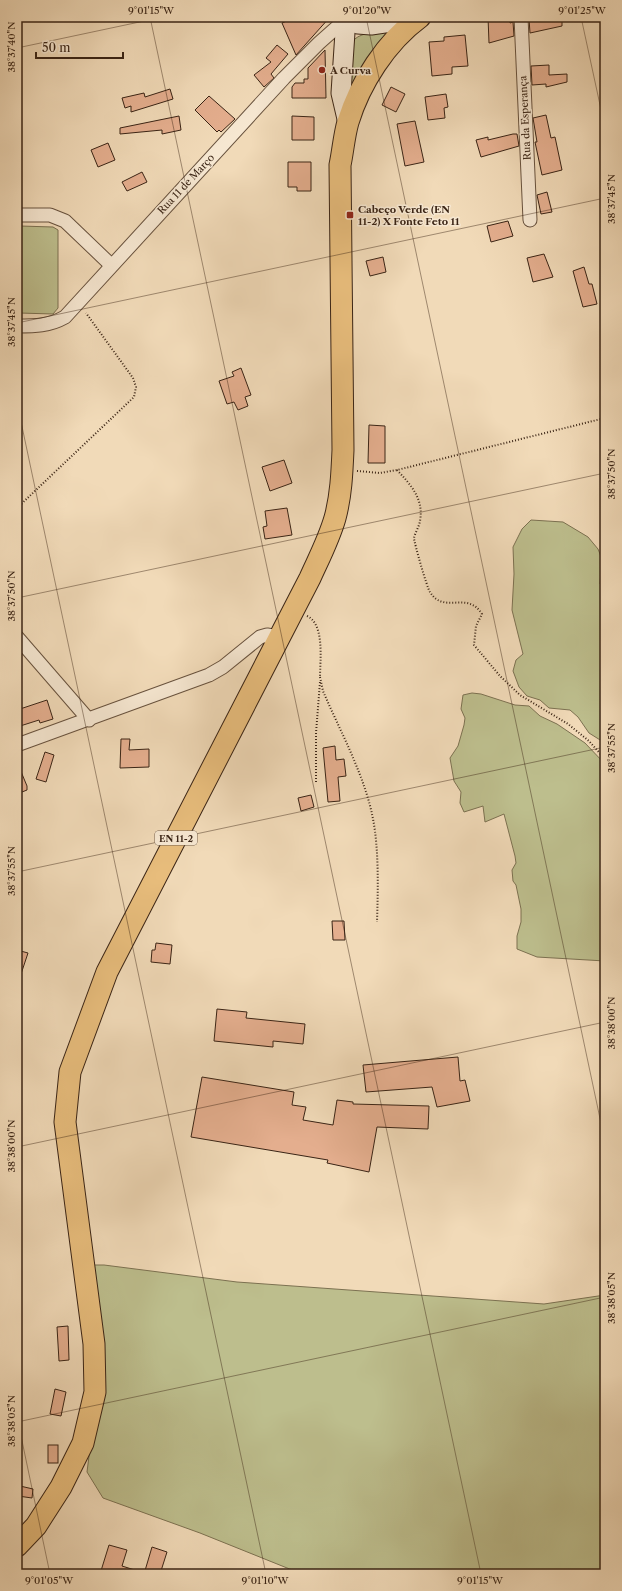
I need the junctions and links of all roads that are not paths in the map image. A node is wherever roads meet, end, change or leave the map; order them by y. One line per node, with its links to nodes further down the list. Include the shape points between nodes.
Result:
1 (521, 17): 6 (street, Rua da Esperança)
2 (346, 18): 3 (street, via 358,24 371,25); 4 (street, via 340,93); 7 (street, Rua 11 de Março, via 318,42)
3 (416, 19): 4 (main road, EN 11-2, via 384,53 361,89)
4 (348, 123): 10 (main road, EN 11-2, via 340,164 343,450 340,494 335,518 324,548)
5 (17, 215): 7 (street, via 50,216 65,221)
6 (530, 220)
7 (111, 265): 8 (street, Rua 11 de Março, via 65,317 41,326)
8 (17, 326)
9 (17, 637): 11 (street)
10 (279, 637): 11 (street, via 260,637 209,675); 13 (main road, EN 11-2, via 107,972 70,1072 65,1122 94,1344 95,1392 83,1443 61,1487 36,1526)
11 (89, 720): 12 (street)
12 (17, 745)
13 (17, 1546)

